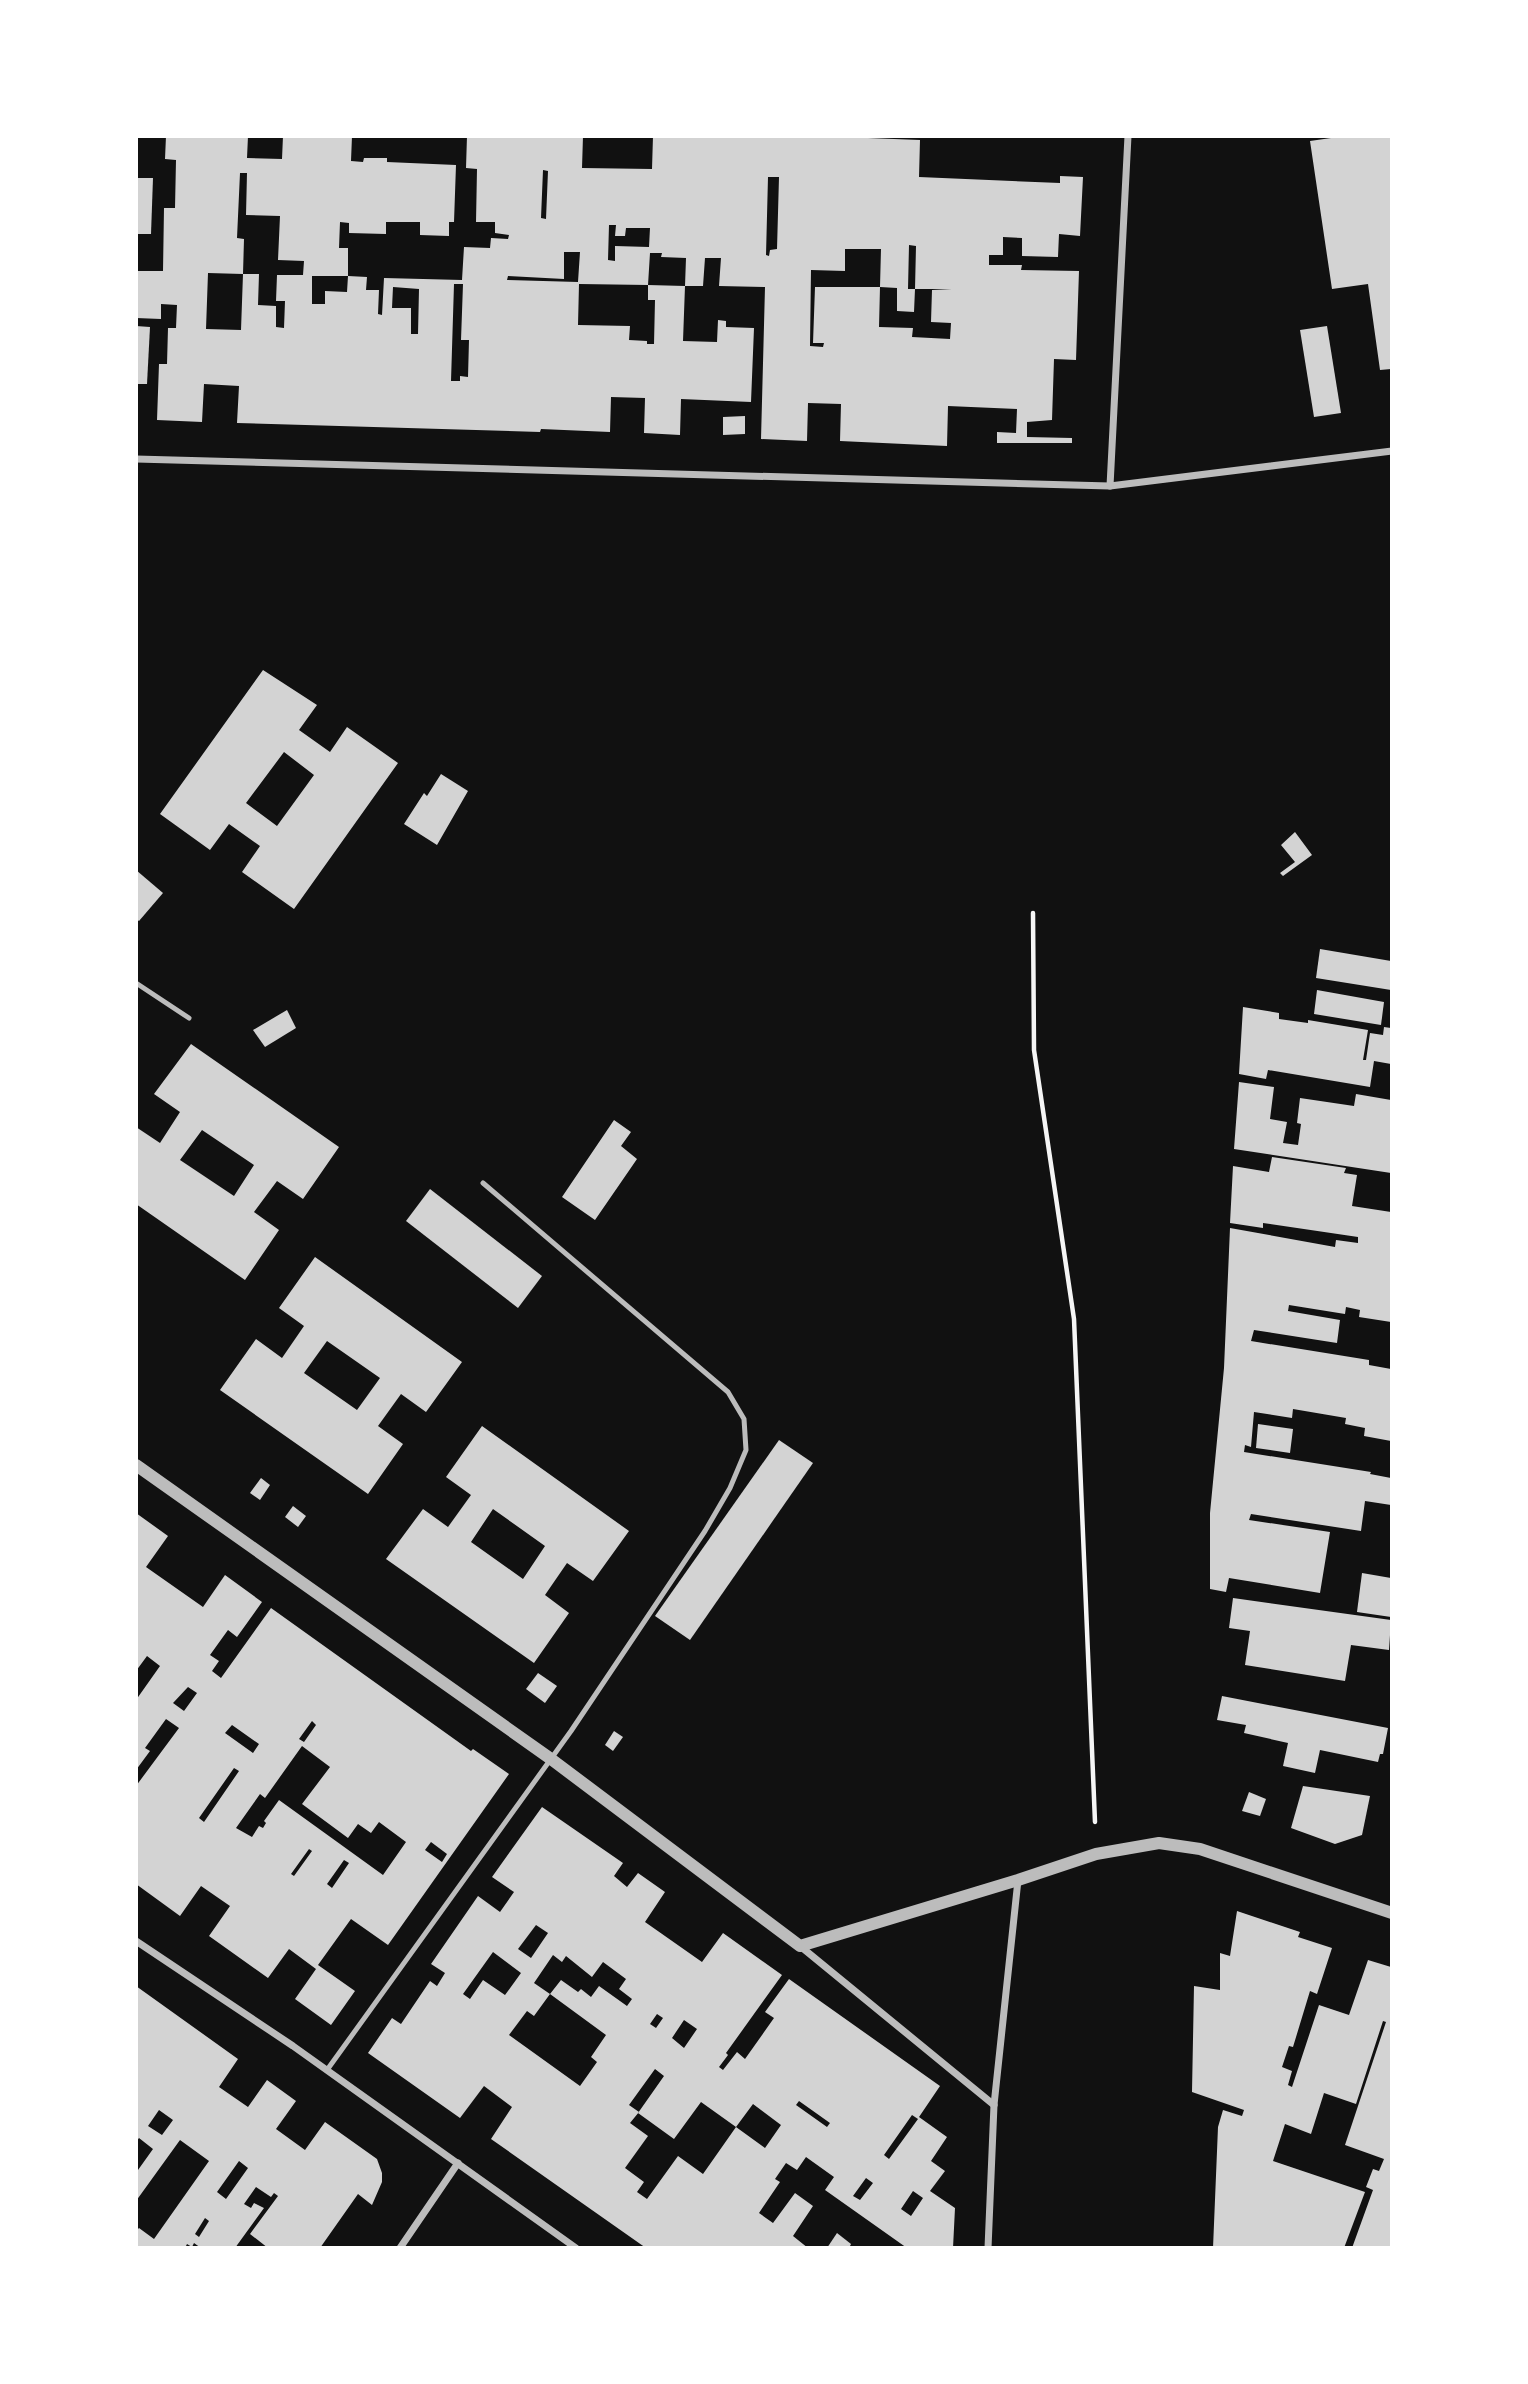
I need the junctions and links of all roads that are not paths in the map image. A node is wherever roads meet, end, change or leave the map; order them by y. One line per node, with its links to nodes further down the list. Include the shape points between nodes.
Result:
1 (1128, 136): 4 (street)
2 (1391, 451): 4 (street)
3 (136, 458): 4 (street)
4 (1110, 486)
5 (136, 983): 6 (lane)
6 (189, 1018)
7 (483, 1183): 9 (lane, via 728,1392 744,1419 746,1450 730,1488)
8 (136, 1465): 9 (street)
9 (551, 1759): 13 (street); 14 (lane)
10 (1018, 1880): 11 (street, via 1096,1854 1159,1843 1182,1845); 13 (street); 15 (street)
11 (1391, 1913)
12 (136, 1941): 14 (street)
13 (800, 1946): 15 (street)
14 (327, 2070): 16 (street)
15 (994, 2105): 19 (street)
16 (458, 2164): 17 (street); 18 (street)
17 (400, 2248)
18 (576, 2248)
19 (988, 2248)

